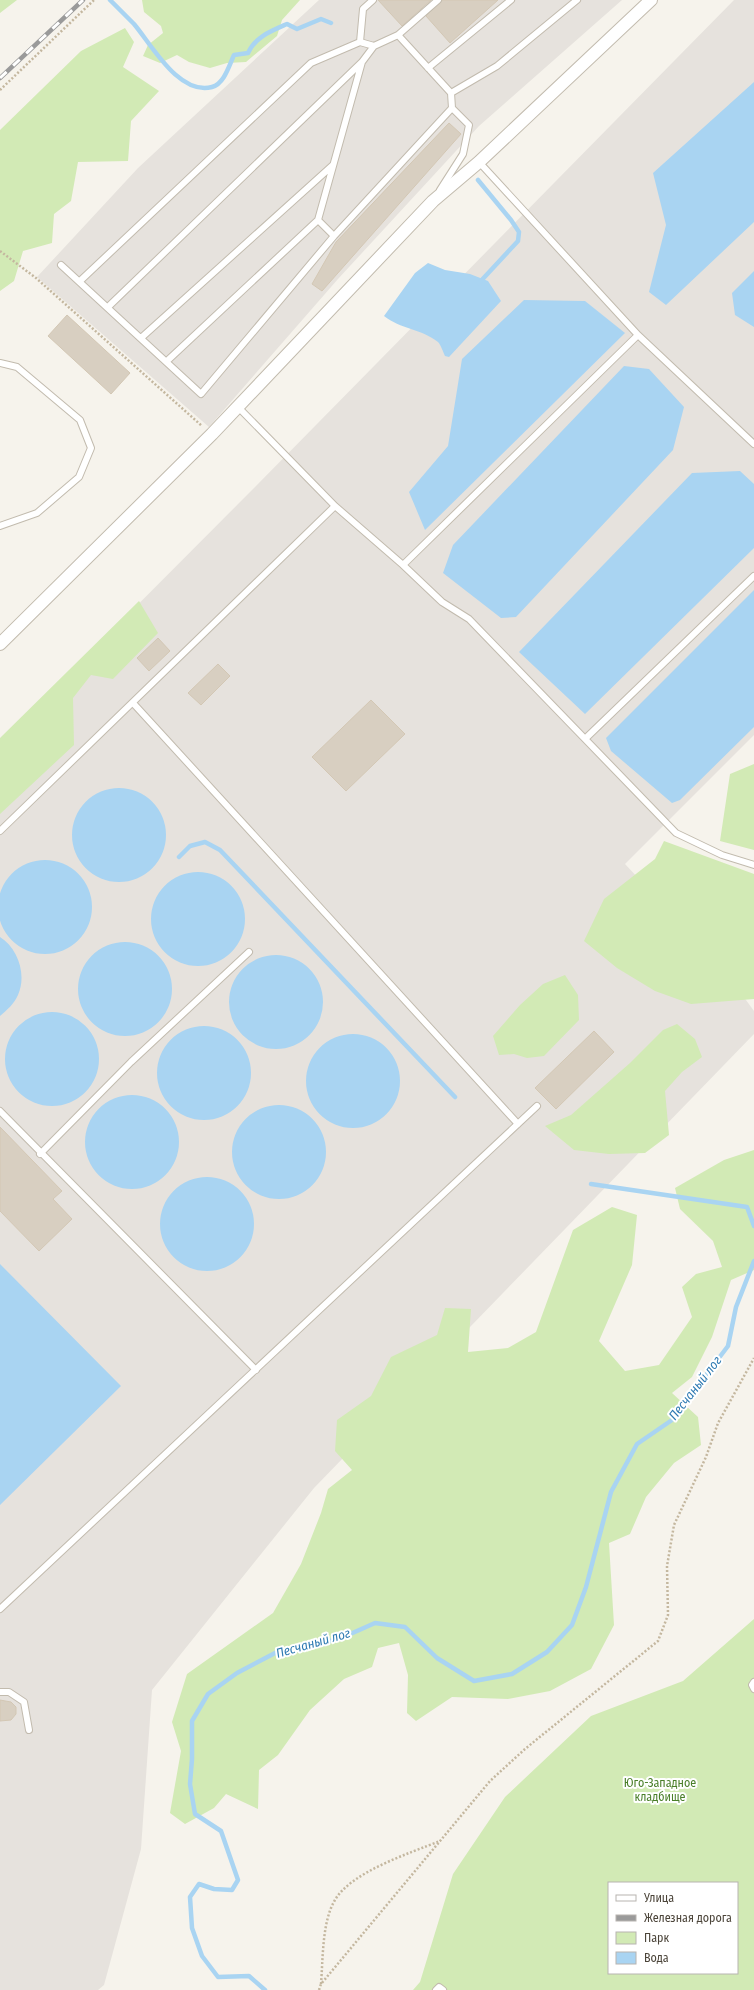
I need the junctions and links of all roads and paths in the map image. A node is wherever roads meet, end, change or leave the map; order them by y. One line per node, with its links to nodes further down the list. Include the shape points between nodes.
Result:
1 (94, 0): 12 (path)
2 (373, 0): 8 (lane, via 363,9)
3 (438, 0): 7 (lane)
4 (511, 0): 11 (lane)
5 (577, 0): 13 (lane, via 497,66)
6 (651, 0): 15 (street)
7 (398, 35): 9 (lane); 11 (lane)
8 (360, 42): 9 (lane); 22 (lane, via 311,63)
9 (374, 46): 10 (lane)
10 (362, 62): 16 (lane); 23 (lane)
11 (428, 68): 13 (lane)
12 (0, 90)
13 (450, 93): 14 (lane)
14 (452, 108): 17 (lane, via 469,125 462,154); 19 (lane)
15 (479, 162): 17 (street); 24 (lane)
16 (333, 165): 18 (lane); 25 (lane)
17 (433, 201): 28 (street)
18 (318, 220): 19 (lane); 26 (lane)
19 (334, 236): 26 (lane, via 201,394)
20 (0, 251): 29 (path, via 36,278)
21 (61, 265): 22 (lane)
22 (80, 281): 23 (lane)
23 (108, 307): 25 (lane)
24 (638, 335): 30 (lane); 33 (lane)
25 (141, 338): 26 (lane)
26 (167, 360)
27 (0, 363): 32 (lane, via 17,366 80,420 91,448 79,477 43,508 37,513)
28 (238, 408): 29 (street); 31 (lane)
29 (212, 434): 35 (street)
30 (754, 444)
31 (335, 506): 33 (lane); 36 (lane)
32 (0, 526)
33 (404, 566): 37 (lane, via 442,602 470,619)
34 (754, 576): 37 (lane)
35 (0, 644)
36 (133, 703): 38 (lane); 43 (lane)
37 (586, 738): 39 (lane, via 676,833)
38 (0, 831)
39 (754, 865)
40 (249, 952): 44 (lane, via 131,1062)
41 (537, 1106): 43 (lane)
42 (0, 1111): 44 (lane)
43 (518, 1124): 46 (lane)
44 (40, 1154): 46 (lane)
45 (754, 1358): 52 (path, via 718,1423 706,1457 674,1525 667,1566 668,1615 658,1641 525,1749 490,1781)
46 (256, 1370): 47 (lane)
47 (0, 1609)
48 (754, 1682): 49 (lane)
49 (754, 1689)
50 (0, 1692): 51 (lane, via 8,1692 24,1702)
51 (28, 1730)
52 (440, 1841): 53 (path); 53 (path, via 393,1860 354,1880 335,1900 327,1922)
53 (321, 1984): 54 (path)
54 (319, 1990)
55 (436, 1990): 56 (lane, via 439,1987)
56 (443, 1990)

